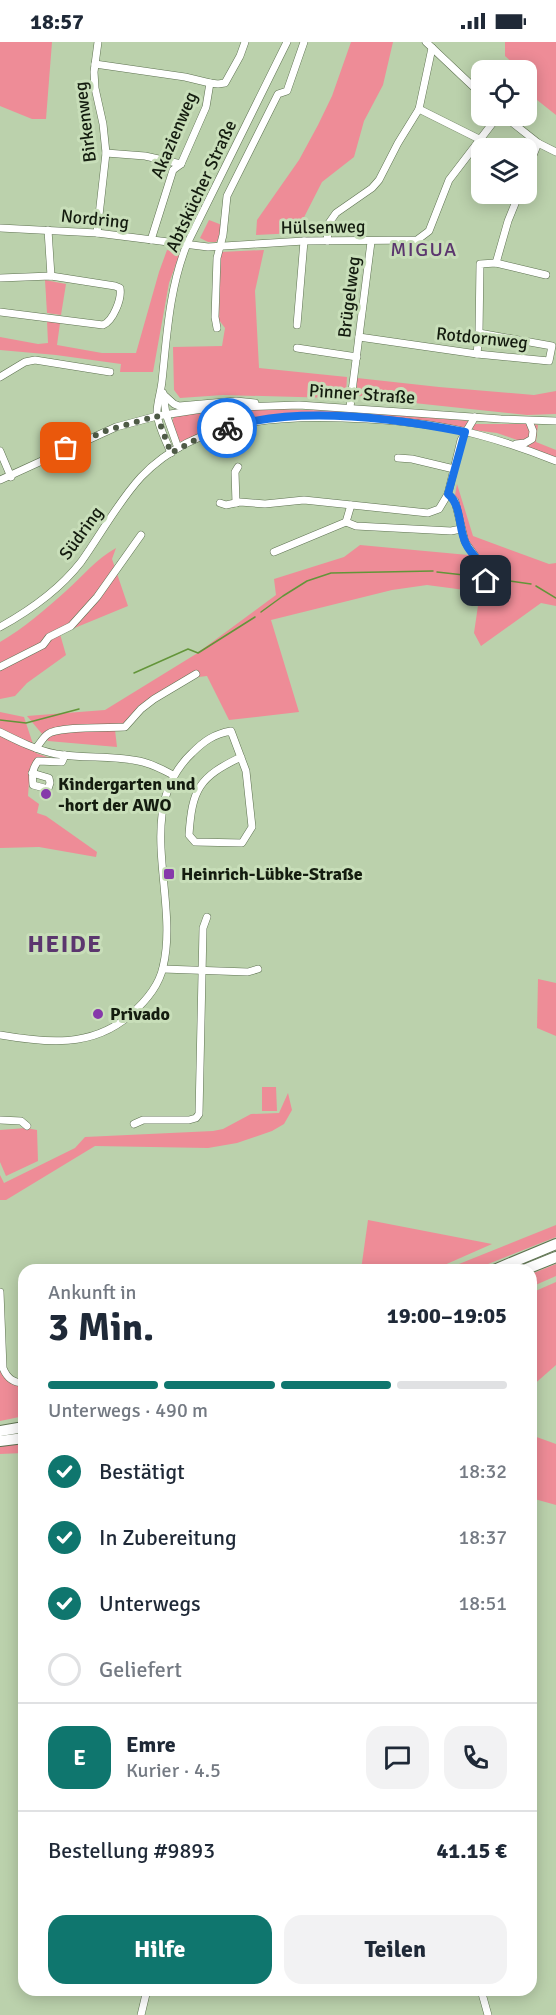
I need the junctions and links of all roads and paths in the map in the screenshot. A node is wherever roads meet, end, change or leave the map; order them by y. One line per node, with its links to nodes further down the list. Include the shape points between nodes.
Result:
1 (98, 42): 7 (street, Birkenweg)
2 (244, 42): 8 (street, Akazienweg, via 240,56)
3 (287, 42): 28 (street, Abtskücher Straße)
4 (304, 42): 29 (street, via 287,91 278,94 227,196)
5 (426, 42): 6 (street)
6 (432, 48): 9 (street); 10 (street)
7 (95, 64): 8 (street); 18 (street, Birkenweg)
8 (218, 83): 19 (street, Akazienweg)
9 (471, 85)
10 (419, 109): 13 (street); 26 (street, via 379,180 336,213 329,223)
11 (490, 126): 14 (street, Hülsenweg)
12 (517, 126): 15 (street)
13 (477, 138)
14 (480, 138)
15 (538, 143): 17 (street)
16 (471, 150): 27 (street, Hülsenweg, via 449,180 429,231 417,240)
17 (556, 152)
18 (106, 153): 19 (street); 23 (street, Birkenweg)
19 (181, 164): 24 (street, Akazienweg, via 173,170)
20 (515, 204): 30 (street)
21 (0, 228): 22 (street, Nordring)
22 (48, 230): 23 (street, Nordring); 32 (street)
23 (97, 234): 24 (street, Nordring)
24 (152, 240): 28 (street, Nordring)
25 (304, 241): 26 (street, Hülsenweg); 29 (street, Hülsenweg); 35 (street)
26 (327, 241): 27 (street, Hülsenweg)
27 (370, 242): 38 (street, Brügelweg)
28 (187, 244): 29 (street, Hülsenweg); 44 (street, Abtskücher Straße, via 172,295)
29 (220, 246): 36 (street)
30 (496, 263): 31 (street); 37 (street, via 480,264)
31 (546, 275)
32 (51, 276): 33 (street); 34 (street, via 120,288 108,324)
33 (0, 278)
34 (0, 312)
35 (297, 325)
36 (217, 328)
37 (479, 333): 40 (street); 40 (street, Rotdornweg, via 552,346 549,361)
38 (359, 338): 40 (street, Rotdornweg); 41 (street, Brügelweg)
39 (297, 348): 41 (street, Brügelweg)
40 (477, 354)
41 (357, 357): 47 (street, Brügelweg)
42 (110, 372): 43 (street, via 35,360)
43 (0, 377)
44 (162, 385): 45 (street, Abtskücher Straße); 49 (street, Abtskücher Straße)
45 (164, 395): 46 (street, via 179,406 237,401); 48 (street, Abtskücher Straße)
46 (263, 405): 47 (street, Pinner Straße); 48 (street, Pinner Straße)
47 (350, 408): 50 (street, Pinner Straße)
48 (166, 414): 49 (street, Pinner Straße); 56 (street, Abtskücher Straße)
49 (157, 416): 56 (street); 61 (street, Pinner Straße, via 108,430)
50 (475, 417): 52 (street, Pinner Straße); 53 (street)
51 (556, 420): 52 (street, Pinner Straße)
52 (529, 421): 54 (street, via 532,439)
53 (465, 432): 54 (street, Südring); 56 (street, Südring, via 378,419 278,418 238,424); 60 (street)
54 (512, 444): 58 (street, Südring)
55 (0, 451): 61 (street)
56 (175, 451): 72 (street, Südring, via 130,490 64,581)
57 (398, 458): 60 (street)
58 (556, 461)
59 (238, 467): 65 (street)
60 (454, 469): 63 (street)
61 (11, 477): 62 (street, Pinner Straße)
62 (0, 480)
63 (448, 494): 66 (street, via 434,512); 68 (street, via 455,501)
64 (220, 503): 65 (street)
65 (237, 503): 66 (street, via 304,500)
66 (351, 505): 67 (street)
67 (346, 522): 68 (street, via 367,527); 70 (street)
68 (461, 529): 71 (street)
69 (141, 535): 73 (street, via 97,597 70,626 35,650)
70 (274, 552)
71 (486, 580)
72 (0, 627)
73 (0, 667)
74 (196, 674): 76 (street, via 154,699 124,727 53,731)
75 (0, 732): 76 (street)
76 (36, 748): 77 (street)
77 (65, 755): 79 (street, via 62,762 38,761); 80 (street, via 145,762)
78 (241, 757): 78 (street, via 252,827 249,834 242,843 195,842 189,835 193,799 208,776); 80 (street, via 231,731 219,733 205,740)
79 (32, 773)
80 (173, 775): 82 (street, via 160,828 167,926)
81 (207, 917): 84 (street, via 202,928)
82 (163, 969): 84 (street); 85 (street, via 139,1008 123,1022 98,1034 62,1042)
83 (258, 969): 84 (street)
84 (201, 972): 88 (street, via 199,1114 189,1120 143,1120)
85 (0, 1035)
86 (0, 1120): 87 (street)
87 (24, 1123)
88 (134, 1124)
89 (556, 1244): 91 (highway)
90 (556, 1257): 92 (highway)
91 (508, 1264)
92 (537, 1265)
93 (0, 1292): 94 (street, via 3,1368 6,1376)
94 (18, 1382)
95 (18, 1428): 96 (highway)
96 (0, 1431)
97 (18, 1439): 98 (highway)
98 (0, 1441)
99 (146, 1996): 101 (street)
100 (483, 1996): 102 (street)
101 (141, 2015)
102 (488, 2015)

